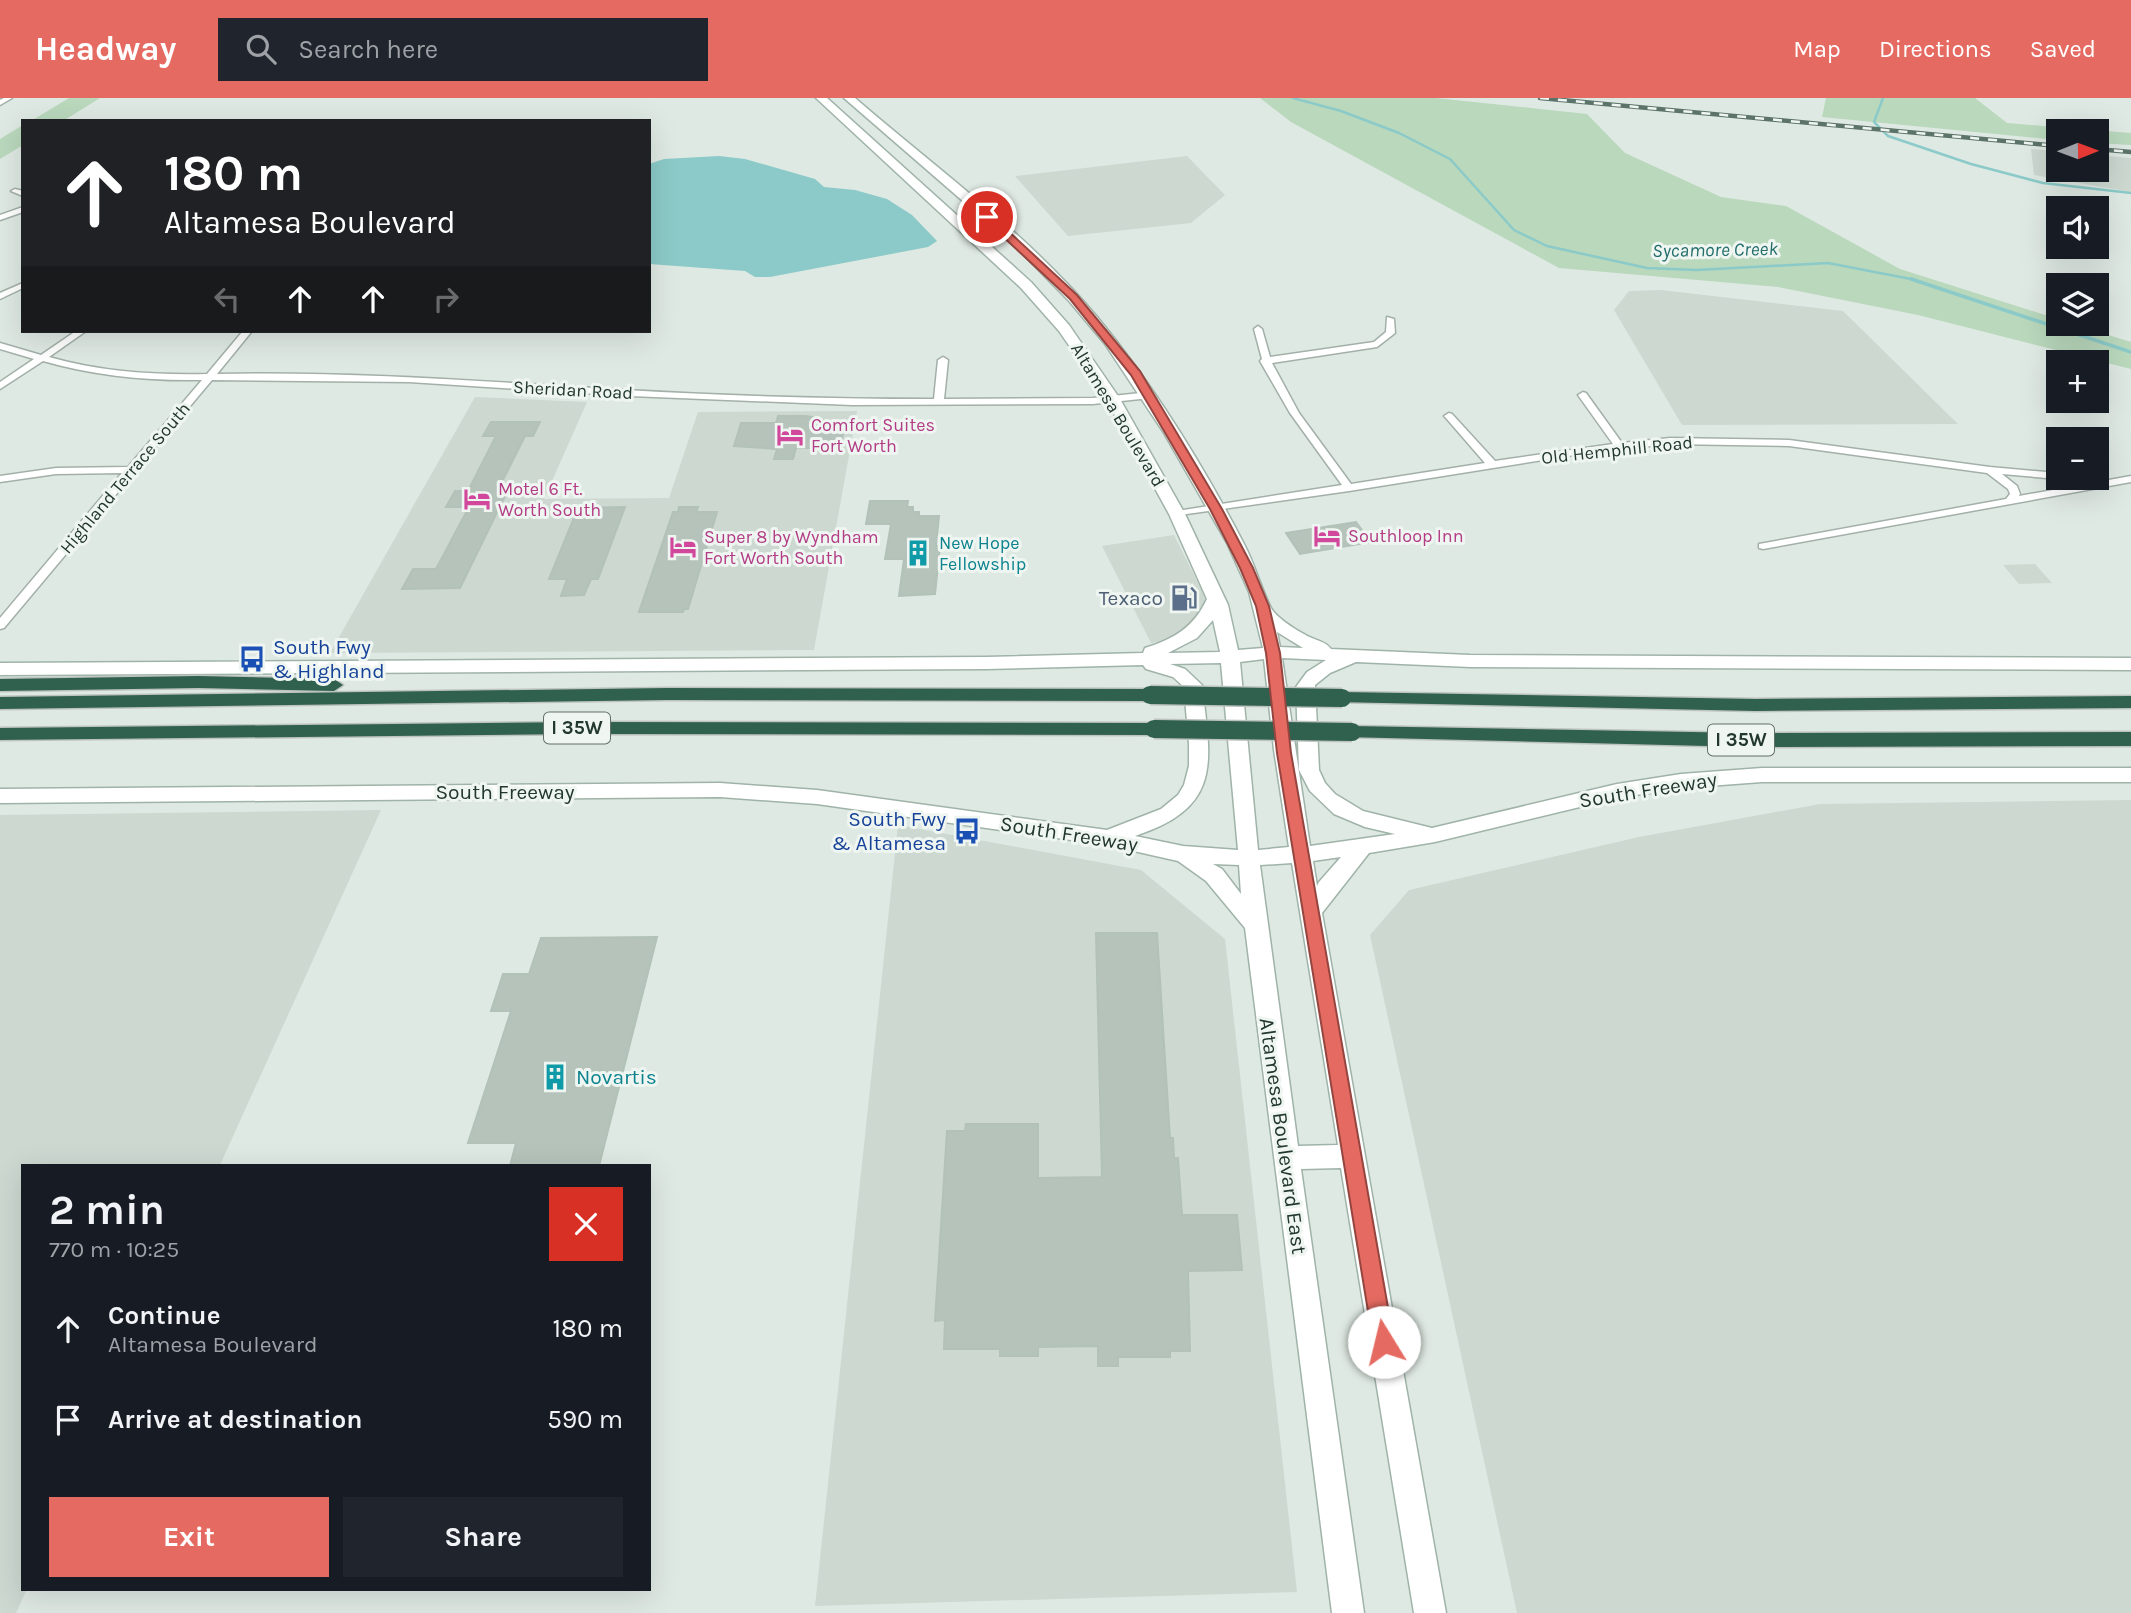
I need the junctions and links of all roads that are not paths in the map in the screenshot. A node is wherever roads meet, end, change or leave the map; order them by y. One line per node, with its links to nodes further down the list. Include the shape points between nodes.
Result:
1 (9, 98): 4 (street)
2 (821, 98): 21 (main road, Altamesa Boulevard, via 1026,285 1064,328)
3 (849, 98): 19 (main road, Altamesa Boulevard, via 1048,272 1116,348)
4 (0, 103)
5 (21, 210): 6 (street)
6 (0, 218)
7 (21, 286): 8 (street)
8 (0, 296)
9 (1390, 319): 16 (street, via 1391,333 1377,345)
10 (1258, 329): 16 (street)
11 (79, 333): 14 (street)
12 (246, 333): 17 (street, Highland Terrace South)
13 (0, 346): 14 (street, Sheridan Road)
14 (41, 358): 17 (street, Sheridan Road, via 117,375); 18 (street)
15 (943, 360): 22 (street)
16 (1265, 361): 32 (street, via 1277,386)
17 (210, 377): 22 (street, Sheridan Road, via 409,379 630,393); 26 (street, Highland Terrace South)
18 (0, 386)
19 (1150, 395): 21 (street, Sheridan Road); 34 (main road, Altamesa Boulevard)
20 (1583, 395): 24 (street)
21 (1113, 399): 22 (street, Sheridan Road); 35 (main road, Altamesa Boulevard)
22 (939, 402)
23 (1449, 416): 25 (street)
24 (1619, 446): 25 (street, Old Hemphill Road); 27 (street, Old Hemphill Road, via 1759,441)
25 (1493, 466): 32 (street, Old Hemphill Road)
26 (132, 470): 31 (street, via 56,471); 39 (street, Highland Terrace South)
27 (1990, 470): 28 (street, Old Hemphill Road); 33 (street, via 2012,488 2015,494)
28 (2046, 474)
29 (2109, 476): 30 (street)
30 (2131, 477): 33 (street)
31 (0, 479)
32 (1349, 488): 34 (street, Old Hemphill Road)
33 (2010, 500): 36 (street)
34 (1216, 509): 35 (street, Old Hemphill Road); 38 (main road, Altamesa Boulevard)
35 (1177, 514): 37 (main road, Altamesa Boulevard)
36 (1763, 546)
37 (1216, 599): 43 (main road, Altamesa Boulevard); 44 (main road, via 1205,623 1189,638)
38 (1264, 612): 40 (main road, Altamesa Boulevard); 41 (main road, via 1298,639)
39 (0, 625)
40 (1273, 653): 41 (main road); 43 (main road); 61 (main road, Altamesa Boulevard)
41 (1341, 654): 42 (main road)
42 (1385, 656): 45 (main road, via 1628,663); 57 (main road, via 1338,662 1311,677 1305,687 1309,770 1313,783 1338,808 1361,819)
43 (1230, 657): 44 (main road); 62 (main road, Altamesa Boulevard East)
44 (1122, 661): 46 (main road); 58 (main road, via 1162,666 1188,678 1193,685 1200,762 1193,792 1176,808 1135,830)
45 (2131, 664)
46 (0, 669)
47 (0, 685): 48 (highway, via 639,684)
48 (667, 694): 49 (highway, I 35W); 50 (highway, I 35W, bridge, via 1150,695 1756,705)
49 (0, 702)
50 (2131, 702)
51 (344, 730): 52 (highway, South Freeway / I 35W); 53 (highway, South Freeway / I 35W, bridge, via 1154,730 1748,740); 54 (highway)
52 (0, 734)
53 (2131, 739)
54 (0, 747)
55 (2131, 775): 57 (main road, South Freeway, via 1762,775 1617,791)
56 (0, 796): 58 (main road, South Freeway, via 720,790 817,797)
57 (1435, 835): 59 (main road, South Freeway)
58 (1107, 838): 60 (main road, South Freeway)
59 (1362, 847): 61 (main road, South Freeway); 63 (main road)
60 (1183, 854): 62 (main road, South Freeway); 64 (main road, via 1214,875)
61 (1301, 855): 62 (main road, South Freeway); 63 (main road)
62 (1248, 858): 64 (main road, Altamesa Boulevard East)
63 (1311, 912): 65 (main road)
64 (1255, 924): 66 (main road, Altamesa Boulevard East)
65 (1353, 1156): 66 (main road); 68 (main road)
66 (1286, 1157): 67 (main road, Altamesa Boulevard East)
67 (1348, 1613)
68 (1430, 1613)

